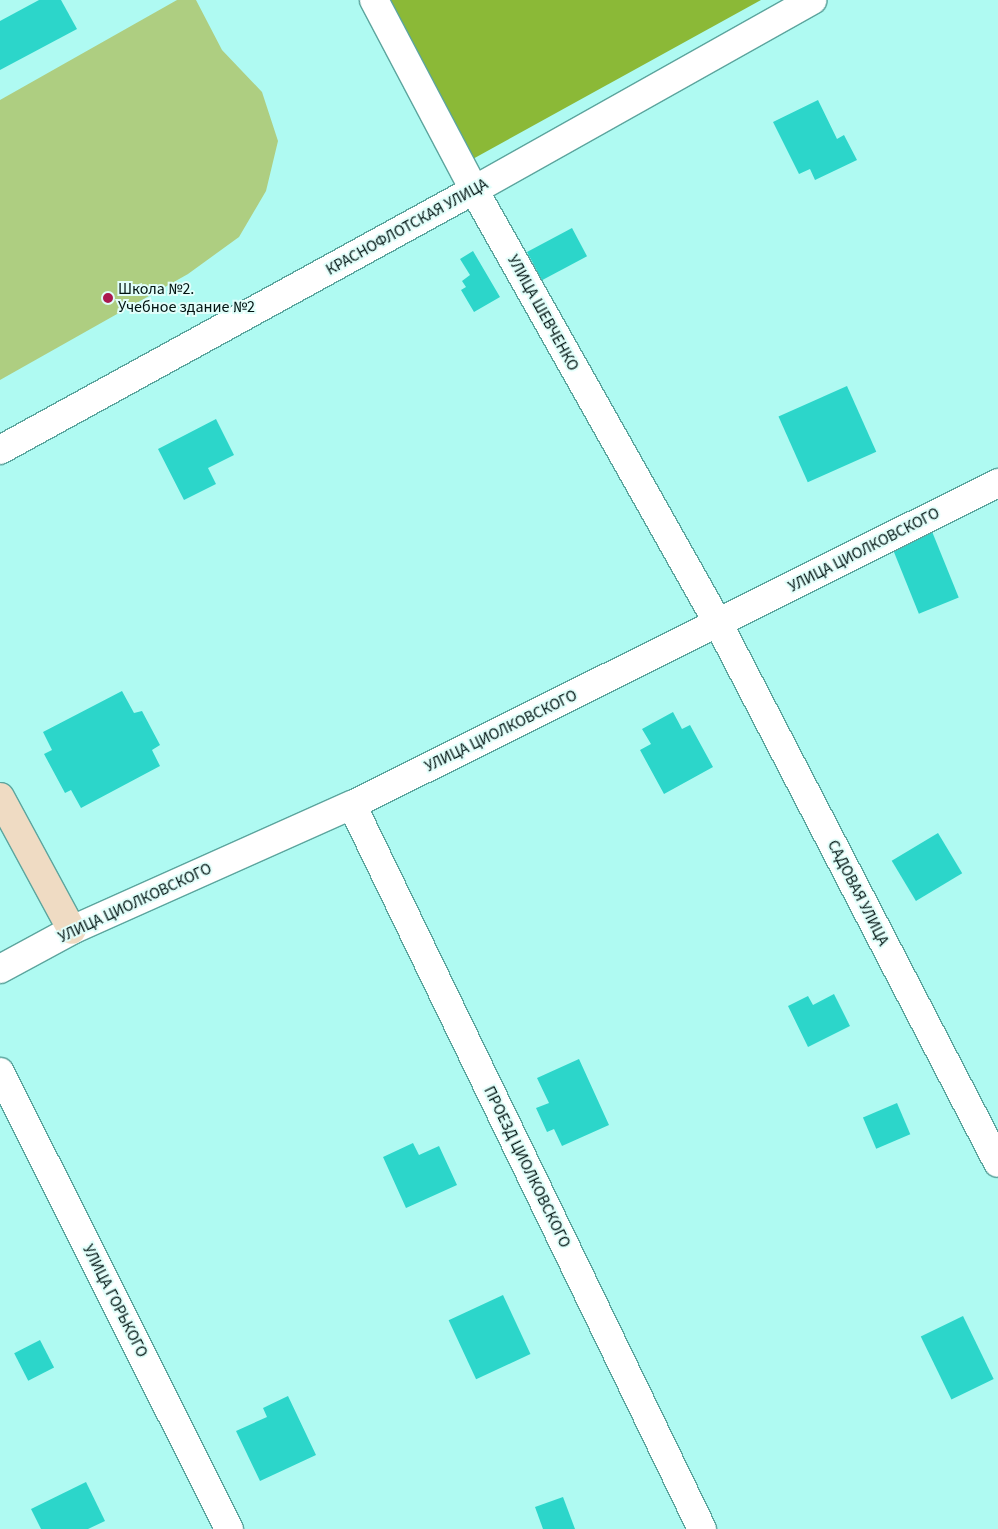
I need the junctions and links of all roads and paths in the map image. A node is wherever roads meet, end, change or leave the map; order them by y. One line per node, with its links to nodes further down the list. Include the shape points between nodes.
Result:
1 (374, 0): 3 (street, УЛИЦА ШЕВЧЕНКО)
2 (812, 0): 3 (street, КРАСНОФЛОТСКАЯ УЛИЦА)
3 (474, 190): 4 (street, КРАСНОФЛОТСКАЯ УЛИЦА); 6 (street, УЛИЦА ШЕВЧЕНКО)
4 (0, 450)
5 (998, 483): 6 (street, УЛИЦА ЦИОЛКОВСКОГО)
6 (718, 623): 8 (street, УЛИЦА ЦИОЛКОВСКОГО); 12 (street, САДОВАЯ УЛИЦА)
7 (0, 797): 9 (street)
8 (352, 805): 9 (street, УЛИЦА ЦИОЛКОВСКОГО); 14 (street, ПРОЕЗД ЦИОЛКОВСКОГО)
9 (72, 930): 10 (street, УЛИЦА ЦИОЛКОВСКОГО)
10 (0, 969)
11 (0, 1072): 13 (street, УЛИЦА ГОРЬКОГО)
12 (998, 1162)
13 (230, 1529)
14 (702, 1529)

